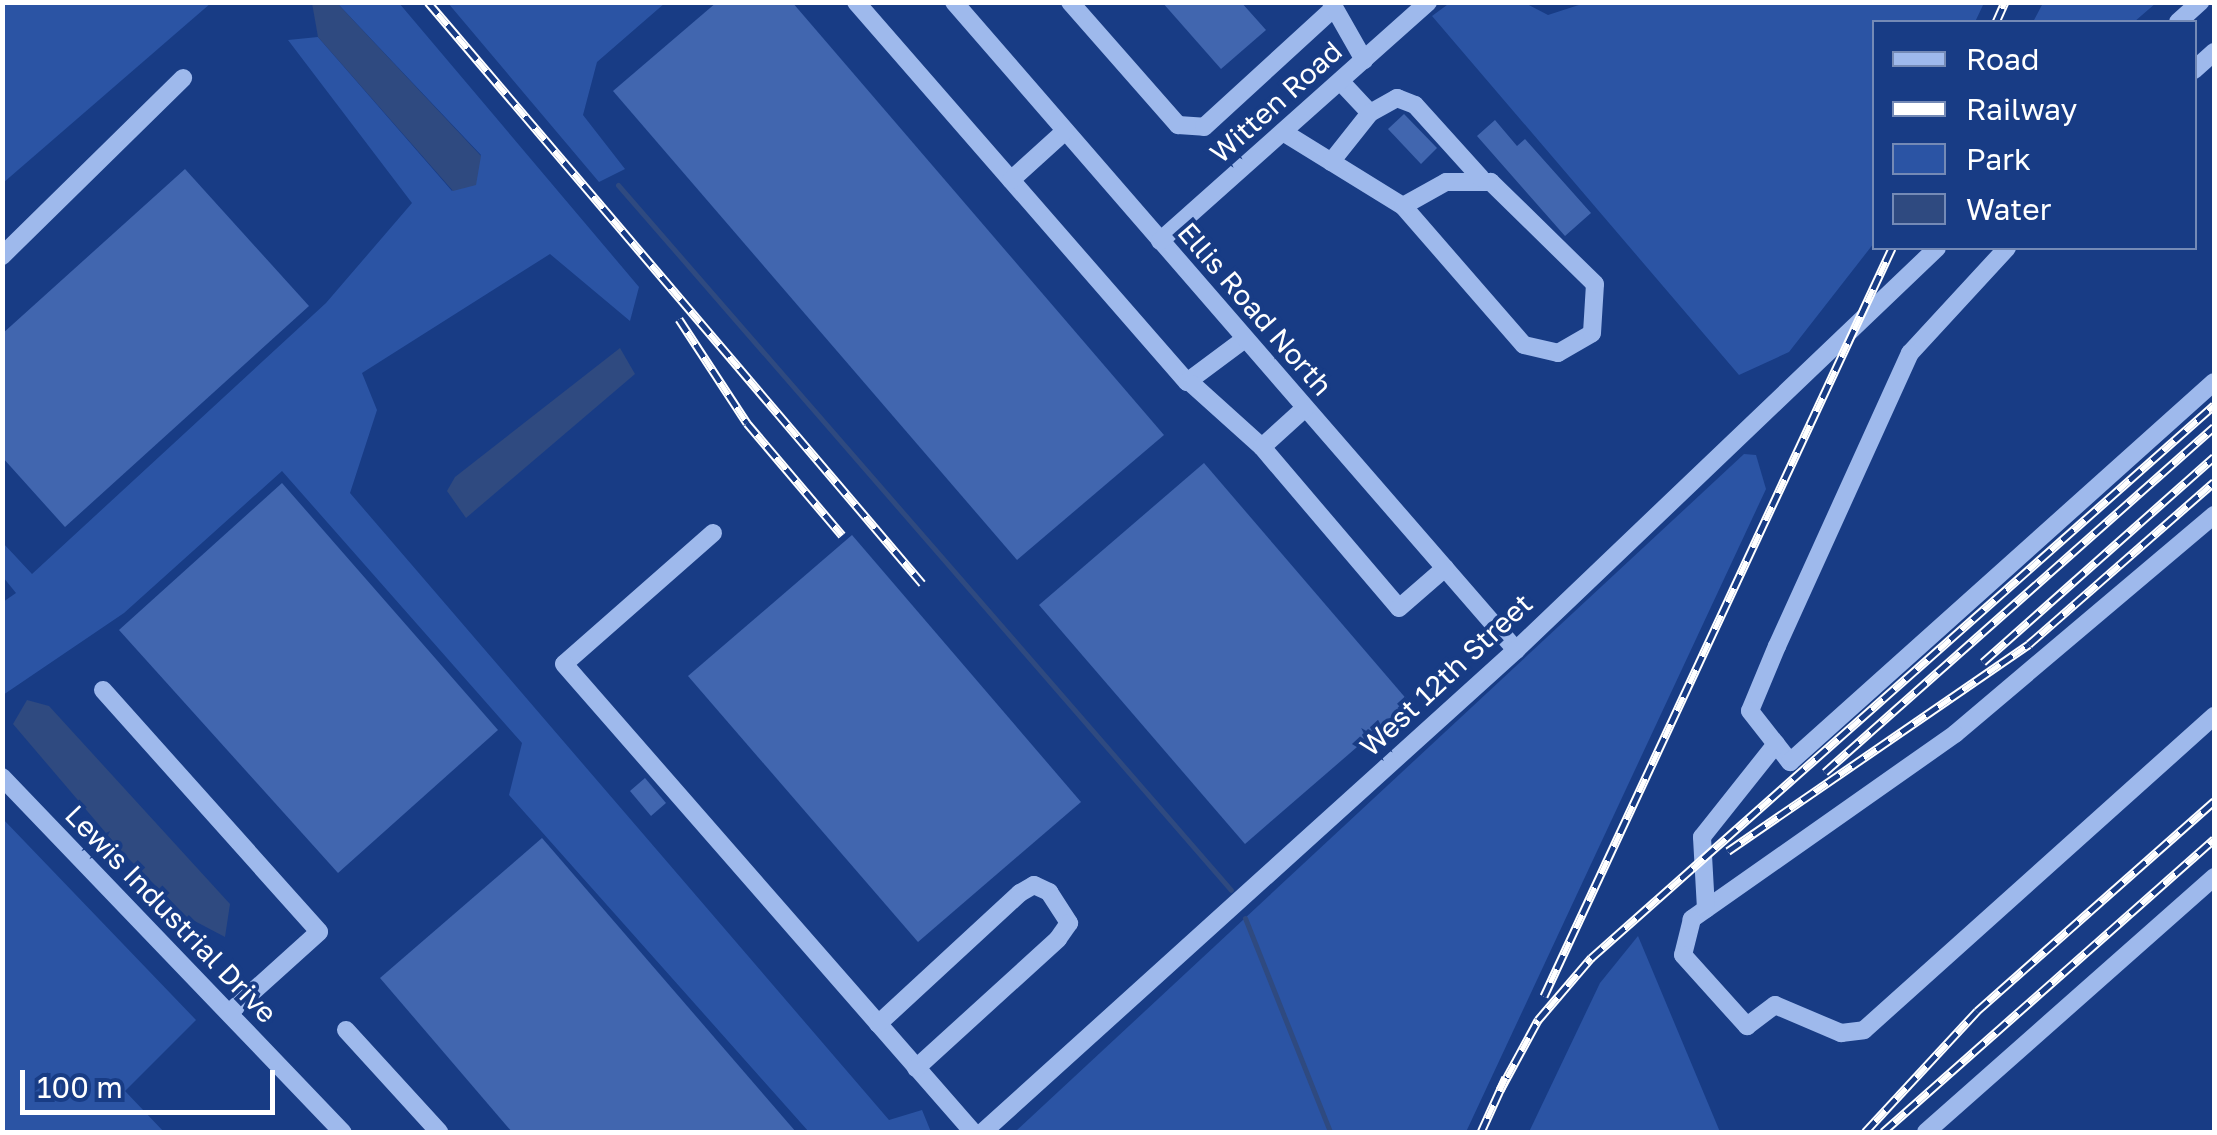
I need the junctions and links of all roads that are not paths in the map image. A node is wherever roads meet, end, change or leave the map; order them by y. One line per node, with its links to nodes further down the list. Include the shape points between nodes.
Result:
1 (856, 2): 16 (street)
2 (954, 2): 12 (street, Ellis Road North)
3 (1070, 2): 6 (street, via 1178,126 1204,127)
4 (1428, 2): 8 (street, Witten Road)
5 (2200, 2): 7 (street)
6 (1332, 5): 8 (street)
7 (2180, 20)
8 (1364, 60): 10 (street, Witten Road)
9 (182, 78): 21 (street)
10 (1340, 82): 11 (street); 13 (street, Witten Road)
11 (1370, 113): 14 (street); 15 (street, via 1397,98 1415,105)
12 (1065, 131): 16 (street); 18 (street, Ellis Road North)
13 (1283, 132): 14 (street); 18 (street, Witten Road)
14 (1331, 162): 17 (street)
15 (1481, 178): 17 (street, via 1446,182); 17 (street, via 1514,199 1594,284 1598,318 1577,346 1544,354 1524,345)
16 (1011, 180): 24 (street)
17 (1403, 206)
18 (1160, 241): 22 (street, Ellis Road North)
19 (1935, 250): 30 (street, West 12th Street)
20 (2005, 250): 33 (street, via 1910,352 1892,386 1750,711)
21 (2, 256)
22 (1246, 340): 24 (street); 25 (street, Ellis Road North)
23 (2214, 382): 33 (street, via 1790,762)
24 (1192, 384): 26 (street)
25 (1305, 408): 26 (street); 29 (street, Ellis Road North)
26 (1262, 447): 29 (street, via 1399,608)
27 (2214, 516): 36 (street, via 1954,734)
28 (713, 532): 38 (street, via 564,664)
29 (1445, 568): 30 (street, Ellis Road North)
30 (1516, 650): 44 (street, West 12th Street)
31 (103, 690): 37 (street, via 319,932)
32 (2214, 716): 36 (street, via 1864,1030 1841,1033 1775,1005 1747,1026 1684,955 1692,919)
33 (1776, 744): 36 (street, via 1702,836)
34 (2, 776): 37 (street, Lewis Industrial Drive)
35 (2214, 877): 45 (street)
36 (1706, 909)
37 (229, 1013): 41 (street, Lewis Industrial Drive)
38 (878, 1024): 40 (street); 40 (street, via 1020,893 1034,884 1050,892 1069,924 1058,939)
39 (346, 1030): 42 (street)
40 (916, 1068): 43 (street)
41 (343, 1132)
42 (440, 1132)
43 (973, 1132)
44 (983, 1132)
45 (1926, 1132)

